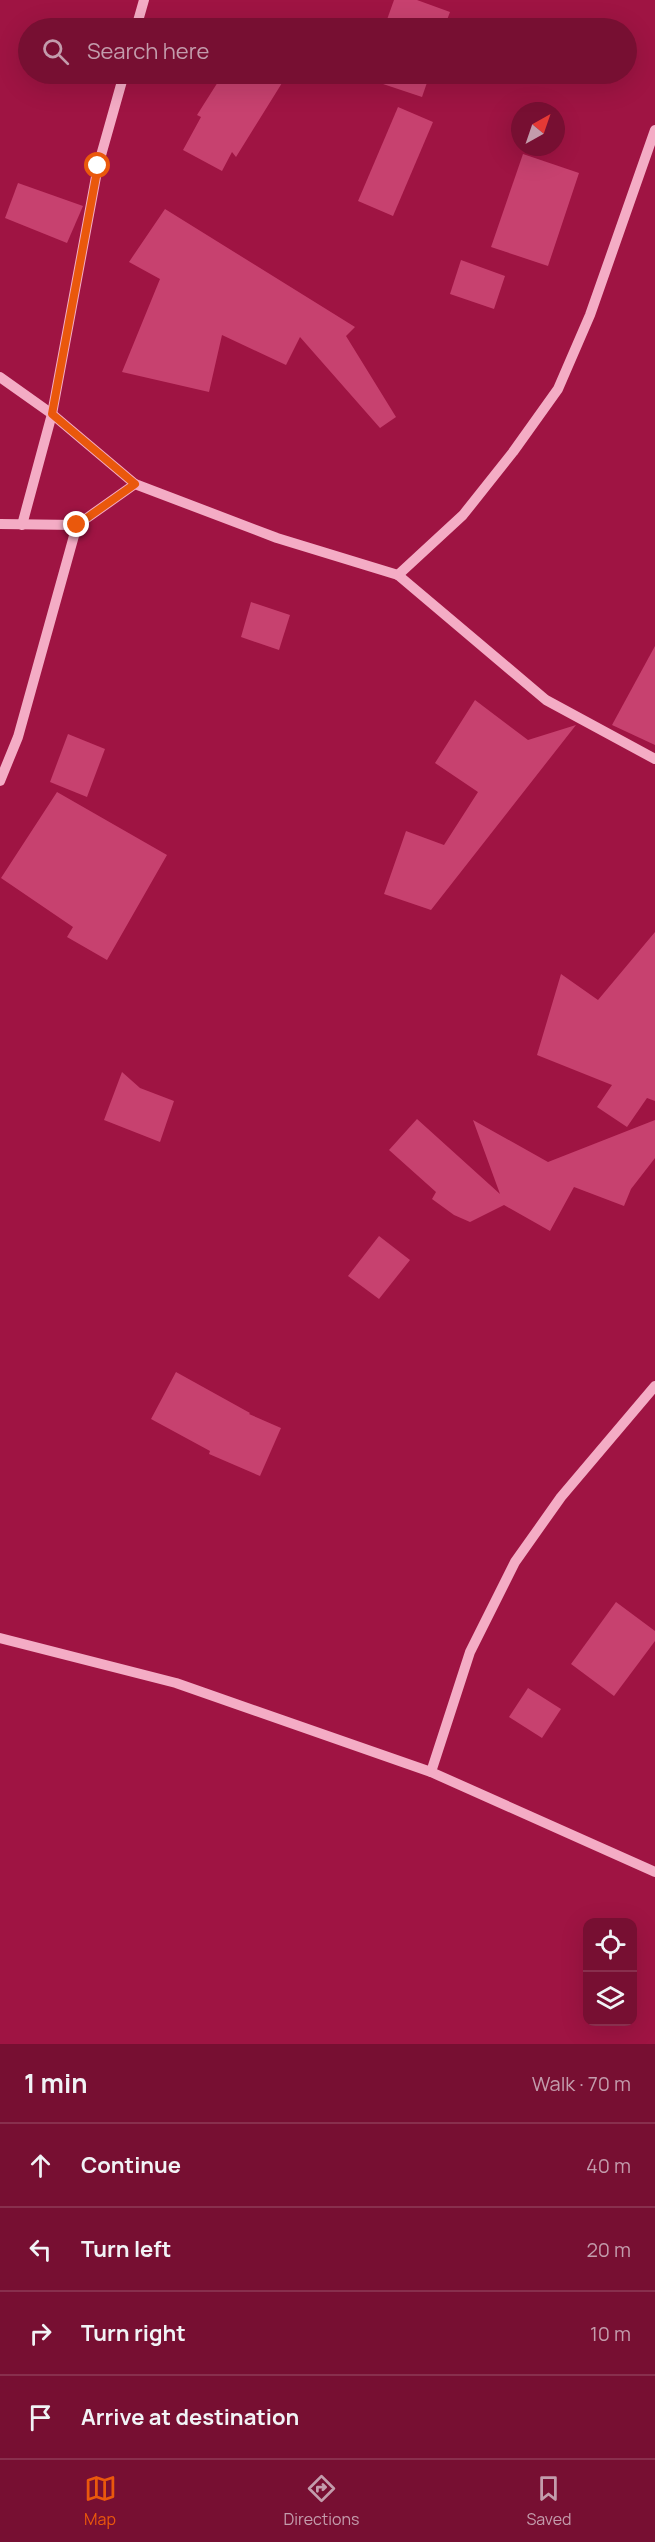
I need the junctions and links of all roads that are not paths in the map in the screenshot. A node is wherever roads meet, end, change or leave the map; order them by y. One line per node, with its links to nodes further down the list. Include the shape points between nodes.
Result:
1 (144, 0): 2 (street)
2 (139, 18)
3 (121, 84): 6 (street, via 98,166)
4 (655, 130): 11 (street, via 590,315 558,389 463,515)
5 (0, 376): 6 (street)
6 (52, 414): 7 (street); 9 (street)
7 (135, 484): 10 (street); 11 (street, via 277,538)
8 (0, 524): 9 (street)
9 (22, 525): 10 (street)
10 (77, 525): 13 (street, via 18,737)
11 (398, 575): 12 (street, via 546,700)
12 (655, 759)
13 (0, 781)
14 (655, 1386): 16 (street, via 561,1497 515,1562 470,1652)
15 (0, 1638): 16 (street, via 176,1683)
16 (431, 1772): 17 (street)
17 (655, 1872)

